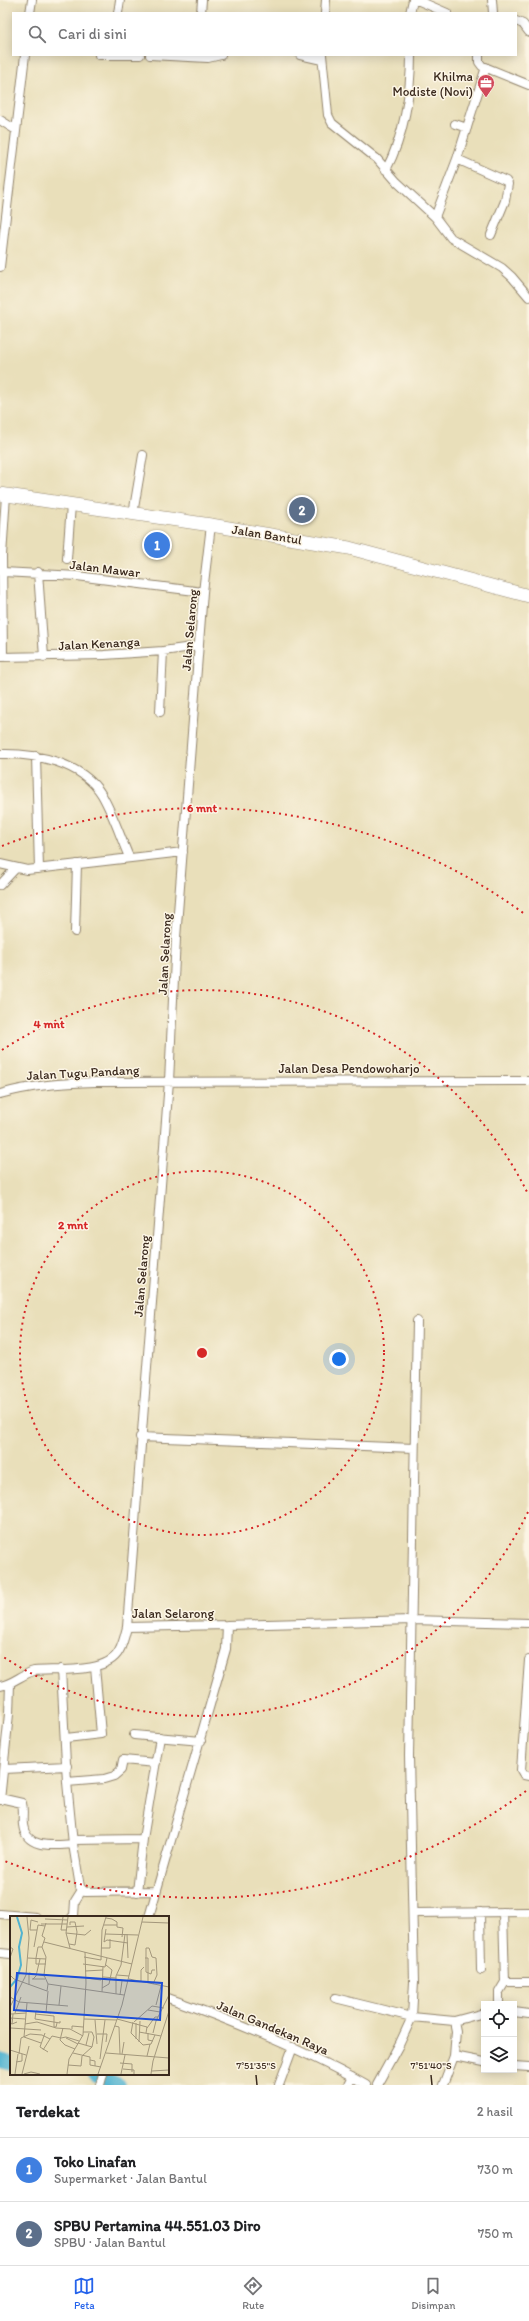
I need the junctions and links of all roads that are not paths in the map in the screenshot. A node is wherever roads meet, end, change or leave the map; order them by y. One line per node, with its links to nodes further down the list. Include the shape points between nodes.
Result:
1 (32, 0): 8 (street)
2 (120, 0): 9 (street)
3 (202, 0): 10 (street)
4 (326, 0): 11 (street)
5 (414, 0): 12 (street)
6 (417, 0): 13 (street)
7 (492, 0): 14 (street)
8 (30, 12)
9 (118, 12)
10 (201, 12)
11 (325, 12)
12 (410, 12)
13 (445, 12)
14 (493, 12)
15 (517, 21): 16 (street, via 523,24)
16 (529, 32)
17 (25, 56): 29 (street)
18 (197, 56): 19 (street)
19 (218, 56)
20 (307, 56): 23 (street)
21 (411, 56): 31 (street, via 406,107 398,140)
22 (479, 56): 24 (street, via 479,62)
23 (322, 58): 31 (street, via 329,119)
24 (486, 67): 25 (street); 28 (street)
25 (529, 85)
26 (0, 120): 29 (street)
27 (455, 124): 28 (street)
28 (467, 128): 30 (street)
29 (16, 130): 32 (street)
30 (457, 159): 34 (street); 35 (street, via 508,184 505,200)
31 (386, 170): 34 (street)
32 (9, 205): 33 (street); 36 (street)
33 (0, 206)
34 (435, 217): 37 (street, via 451,238 502,268)
35 (491, 235)
36 (0, 267)
37 (529, 297)
38 (142, 455): 41 (street)
39 (3, 494): 40 (main road, Jalan Bantul); 43 (street)
40 (71, 505): 41 (main road, Jalan Bantul); 44 (street)
41 (133, 514): 42 (main road, Jalan Bantul)
42 (211, 525): 47 (street, Jalan Selarong); 48 (main road, Jalan Bantul, via 349,548)
43 (1, 556): 46 (street)
44 (67, 559)
45 (38, 572): 46 (street, Jalan Mawar); 47 (street, Jalan Mawar); 53 (street)
46 (2, 573): 49 (street)
47 (204, 592): 50 (street, Jalan Selarong)
48 (529, 596)
49 (1, 598): 52 (street)
50 (199, 646): 51 (street, Jalan Kenanga); 57 (street, Jalan Selarong)
51 (163, 651): 53 (street, Jalan Kenanga); 54 (street)
52 (2, 657): 53 (street, Jalan Kenanga)
53 (44, 657)
54 (160, 712)
55 (0, 754): 56 (street, via 21,753)
56 (36, 756): 58 (street, via 58,762 93,783 102,794); 62 (street)
57 (183, 852): 58 (street); 65 (street, Jalan Selarong)
58 (129, 857): 60 (street)
59 (0, 864): 61 (street)
60 (77, 864): 62 (street); 64 (street)
61 (16, 868): 62 (street); 63 (street)
62 (39, 869)
63 (0, 885)
64 (75, 932)
65 (169, 1081): 66 (street, Jalan Desa Pendowoharjo); 67 (street, Jalan Tugu Pandang, via 45,1084); 69 (street, Jalan Selarong)
66 (529, 1081)
67 (0, 1094)
68 (417, 1321): 70 (street)
69 (140, 1437): 70 (street); 74 (street, Jalan Selarong)
70 (414, 1448): 71 (street)
71 (412, 1620): 72 (street); 73 (street); 98 (street, via 409,1756)
72 (529, 1623)
73 (227, 1625): 74 (street, Jalan Selarong); 83 (street, Jalan Selarong, via 226,1649)
74 (127, 1627): 76 (street, via 119,1651 108,1662)
75 (529, 1660): 87 (street, via 521,1770 524,1775)
76 (95, 1667): 77 (street); 82 (street, via 100,1734)
77 (60, 1669): 78 (street, via 26,1673); 82 (street)
78 (10, 1684): 79 (street); 86 (street)
79 (0, 1686)
80 (134, 1735): 81 (street)
81 (160, 1737): 83 (street); 84 (street)
82 (66, 1738): 85 (street)
83 (201, 1741): 93 (street, Jalan Selarong)
84 (156, 1763): 88 (street, via 123,1760 121,1770 114,1776); 90 (street)
85 (67, 1766): 86 (street); 88 (street)
86 (4, 1769): 89 (street)
87 (529, 1776)
88 (67, 1782): 91 (street)
89 (0, 1799): 91 (street, via 22,1803 25,1832 32,1841 45,1845)
90 (143, 1839): 91 (street); 94 (street)
91 (73, 1842): 92 (street, via 78,1883)
92 (82, 1890): 94 (street); 101 (street, via 75,1901)
93 (156, 1891): 94 (street); 102 (street, Jalan Selarong)
94 (136, 1892)
95 (480, 1912): 96 (street); 98 (street); 105 (street)
96 (504, 1912): 97 (street); 106 (street)
97 (529, 1912)
98 (413, 1913): 114 (street)
99 (0, 1914): 100 (street)
100 (24, 1916)
101 (74, 1916)
102 (149, 1916)
103 (0, 1953): 104 (street)
104 (10, 1954)
105 (481, 1970)
106 (505, 1982): 107 (street); 110 (street, via 499,1992)
107 (529, 1982)
108 (169, 1998): 116 (street, Jalan Gandekan Raya)
109 (335, 1998): 114 (street)
110 (499, 2001)
111 (517, 2012): 113 (street)
112 (481, 2014): 115 (street)
113 (529, 2014)
114 (412, 2017): 115 (street); 127 (street)
115 (454, 2021): 117 (street)
116 (293, 2047): 122 (street, Jalan Gandekan Raya); 124 (street)
117 (454, 2056): 118 (street); 128 (street)
118 (481, 2061)
119 (517, 2066): 120 (street)
120 (529, 2067)
121 (103, 2075): 123 (street)
122 (352, 2077): 125 (street); 126 (street, Jalan Gandekan Raya)
123 (100, 2085)
124 (278, 2085)
125 (348, 2085)
126 (366, 2085)
127 (377, 2085)
128 (443, 2085)

